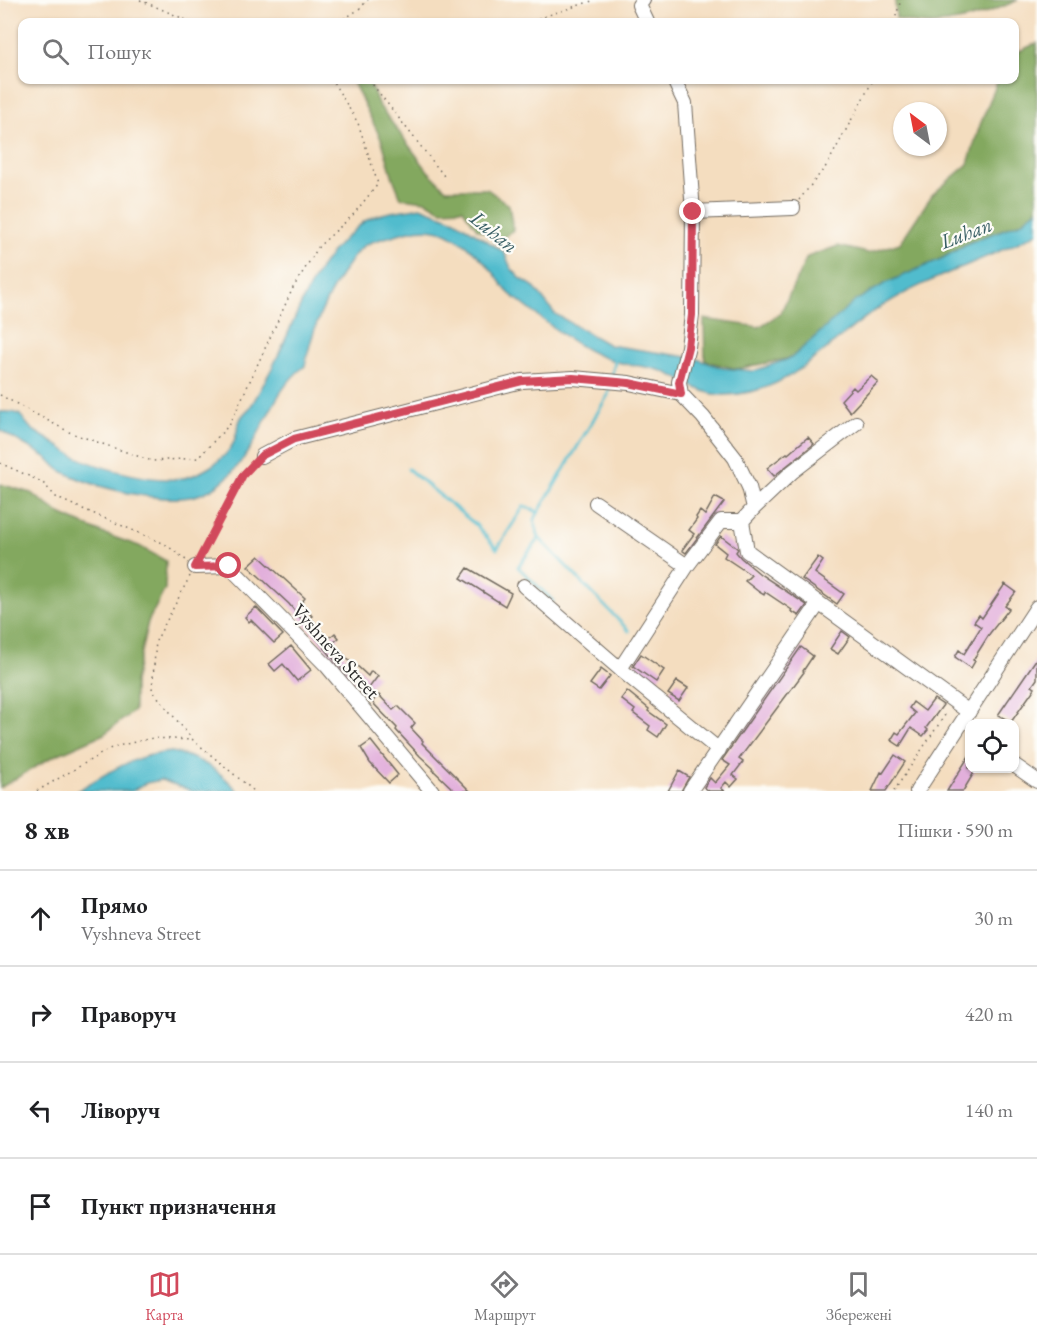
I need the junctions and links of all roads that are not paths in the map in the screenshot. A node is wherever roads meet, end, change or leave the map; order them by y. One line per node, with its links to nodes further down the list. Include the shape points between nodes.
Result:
1 (643, 0): 2 (street, via 639,5)
2 (645, 18)
3 (676, 84): 5 (street, via 685,103)
4 (793, 208): 5 (street)
5 (693, 212): 6 (street, via 692,315)
6 (680, 388): 8 (street, via 585,379 522,381 294,439); 10 (street, via 735,458)
7 (856, 423): 10 (street, via 792,472)
8 (261, 456)
9 (596, 503): 12 (street)
10 (754, 508): 11 (street)
11 (742, 521): 12 (street, via 721,521); 15 (street, via 747,550)
12 (687, 566): 17 (street)
13 (195, 567): 24 (street, Vyshneva Street, via 229,566 327,666)
14 (524, 585): 17 (street)
15 (819, 603): 18 (street); 21 (street)
16 (1037, 607): 18 (street)
17 (620, 669): 21 (street)
18 (969, 712): 19 (street)
19 (967, 719)
20 (965, 728): 26 (street)
21 (719, 750): 25 (street)
22 (1019, 768): 23 (street)
23 (1037, 781)
24 (432, 791)
25 (690, 791)
26 (917, 791)

